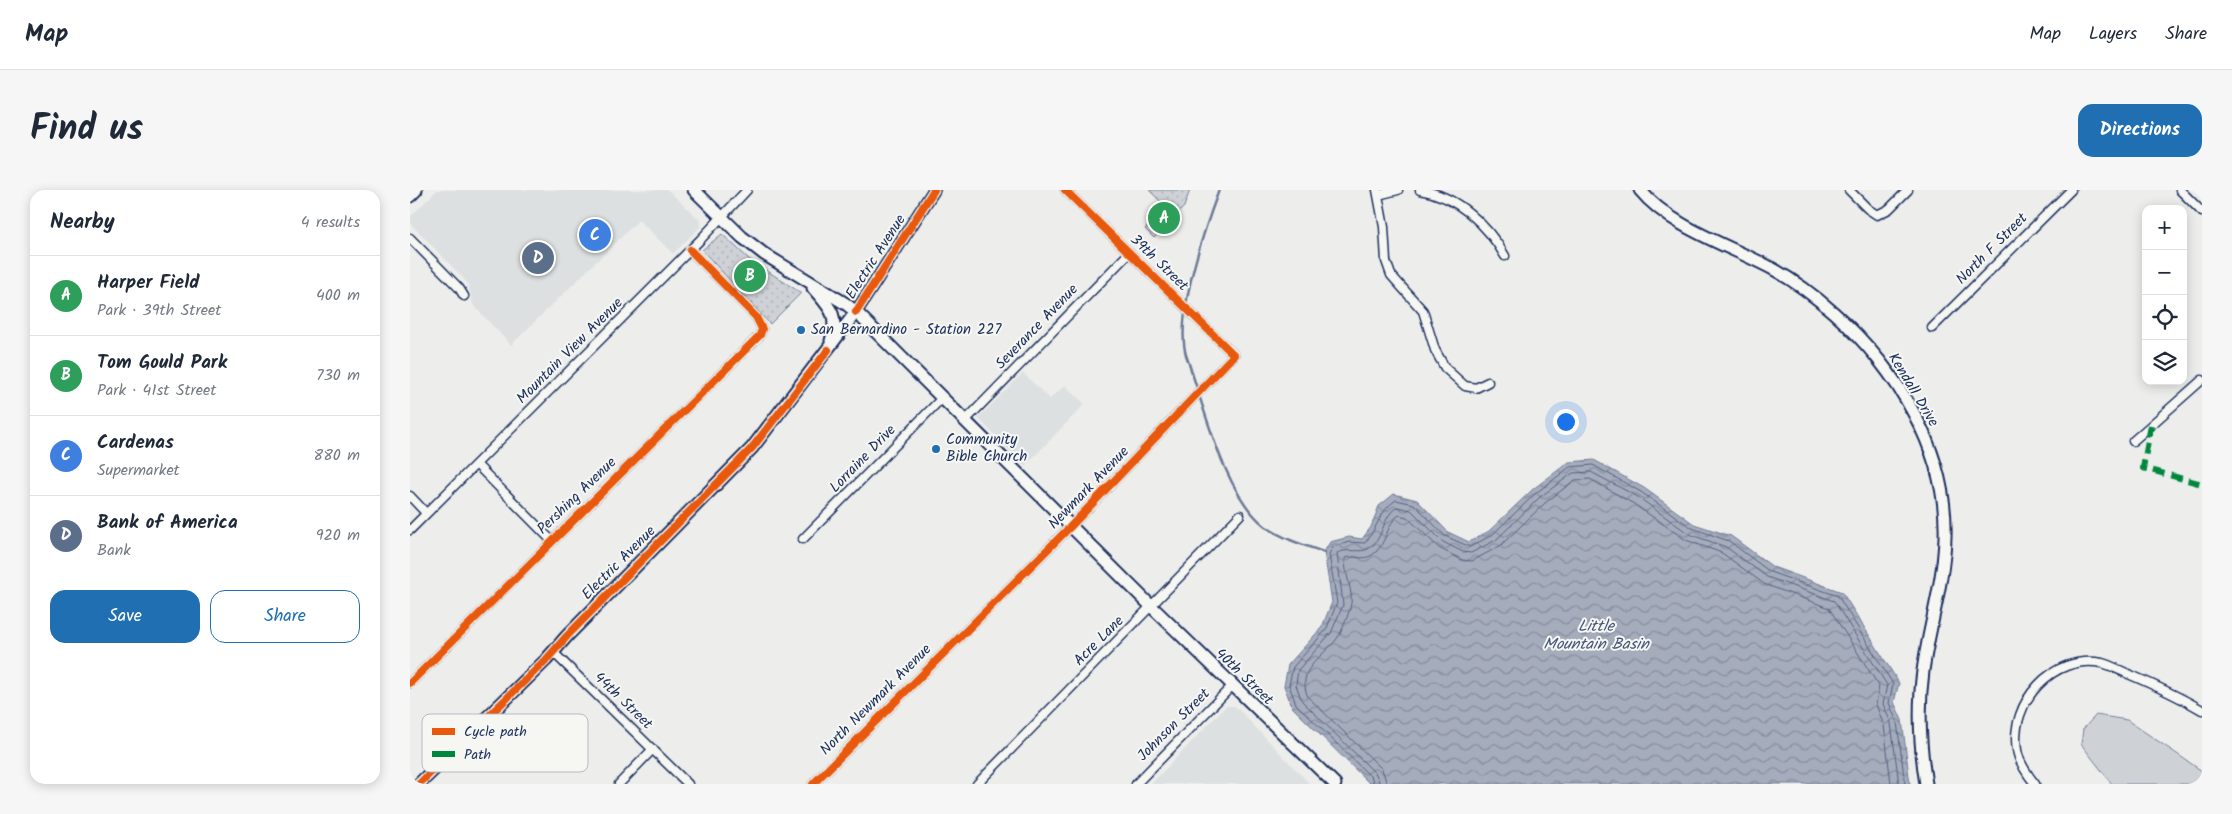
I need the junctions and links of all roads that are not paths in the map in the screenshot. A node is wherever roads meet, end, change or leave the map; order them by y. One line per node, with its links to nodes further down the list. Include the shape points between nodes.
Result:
1 (416, 190): 14 (main road)
2 (694, 190): 16 (main road)
3 (747, 190): 16 (street, Mountain View Avenue)
4 (934, 190): 23 (street, Electric Avenue)
5 (1065, 190): 19 (street, 39th Street)
6 (1398, 190): 13 (street)
7 (1420, 190): 20 (street, via 1432,192 1470,213)
8 (1640, 190): 56 (main road, Kendall Drive, via 1674,218 1774,269 1812,294 1876,356 1918,423 1936,468 1945,514 1943,559 1921,696)
9 (1849, 190): 10 (street, via 1877,215 1889,209)
10 (1908, 190)
11 (2071, 190): 24 (street, North F Street)
12 (2180, 190): 15 (street)
13 (1378, 192): 28 (street, via 1388,268 1396,282 1423,310 1439,359 1465,386 1476,388)
14 (410, 196)
15 (2202, 212)
16 (721, 218): 18 (street, Mountain View Avenue); 21 (main road, 40th Street, via 764,254)
17 (410, 238): 22 (street)
18 (690, 250): 32 (street, Mountain View Avenue); 39 (street, Pershing Avenue, via 756,317 762,329 756,341)
19 (1128, 253): 26 (street, 39th Street); 30 (street, Severance Avenue)
20 (1505, 256)
21 (809, 283): 23 (main road, 40th Street); 25 (main road, via 834,316 835,327)
22 (464, 296)
23 (856, 312): 25 (main road, Electric Avenue); 29 (main road, 40th Street)
24 (1932, 328)
25 (828, 350): 42 (main road, Electric Avenue, via 752,448)
26 (1234, 355): 36 (street, Newmark Avenue)
27 (2202, 380): 31 (street)
28 (1488, 382)
29 (942, 398): 30 (main road, 40th Street); 38 (street, Lorraine Drive)
30 (965, 421): 36 (main road, 40th Street)
31 (2133, 442)
32 (476, 464): 34 (street, Mountain View Avenue); 39 (street)
33 (410, 496): 34 (street)
34 (426, 513): 37 (street, Mountain View Avenue)
35 (1240, 515): 40 (street, Acre Lane)
36 (1071, 526): 40 (main road, 40th Street); 41 (street, Newmark Avenue)
37 (410, 530)
38 (803, 539)
39 (551, 540): 43 (street, Pershing Avenue)
40 (1152, 607): 44 (main road, 40th Street); 53 (street, Acre Lane)
41 (959, 636): 52 (street, North Newmark Avenue)
42 (552, 652): 46 (main road, Electric Avenue); 47 (street, 44th Street)
43 (410, 683)
44 (1232, 686): 54 (street, Johnson Street); 55 (main road, 40th Street)
45 (2202, 710): 57 (street, via 2102,663 2070,664 2042,680 2028,696 2019,717 2017,751)
46 (490, 714)
47 (653, 750): 50 (street); 51 (street, 44th Street)
48 (431, 772): 49 (main road, Electric Avenue)
49 (419, 784)
50 (619, 784)
51 (688, 784)
52 (813, 784)
53 (977, 784)
54 (1136, 784)
55 (1335, 784)
56 (1926, 784)
57 (2035, 784)

